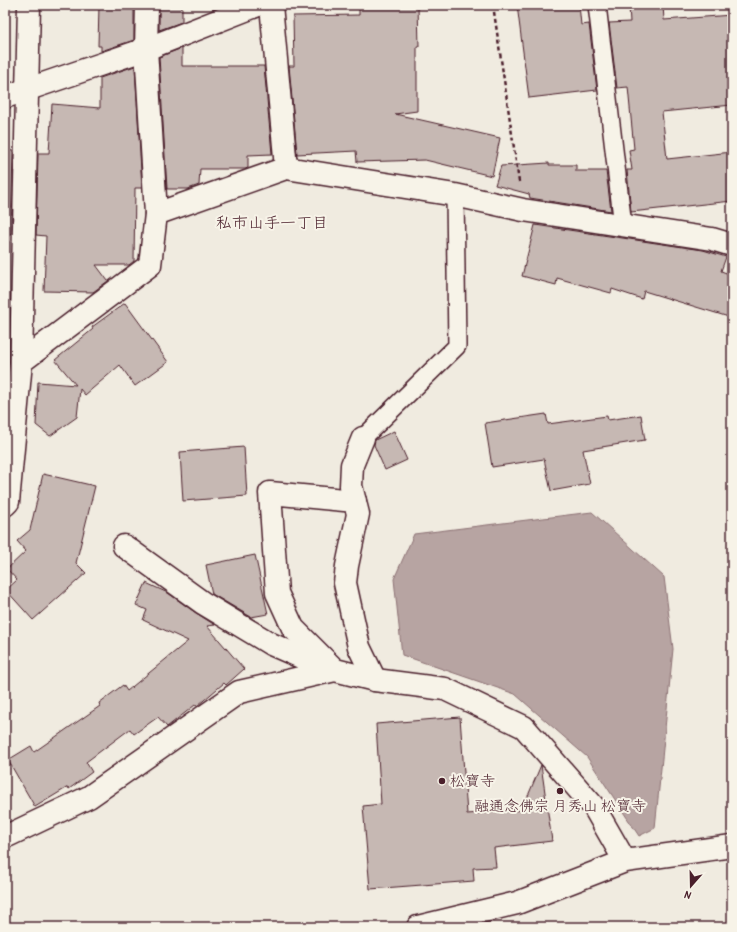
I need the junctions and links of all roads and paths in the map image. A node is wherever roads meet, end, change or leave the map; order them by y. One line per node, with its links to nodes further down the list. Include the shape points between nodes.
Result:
1 (29, 5): 8 (street)
2 (147, 5): 7 (street)
3 (258, 5): 7 (street)
4 (271, 5): 10 (street)
5 (493, 5): 12 (path)
6 (597, 5): 14 (lane)
7 (146, 49): 8 (street); 13 (street)
8 (28, 89): 9 (street); 16 (street)
9 (5, 97)
10 (286, 168): 11 (street); 13 (street)
11 (455, 196): 12 (street); 17 (lane, via 457,346)
12 (523, 210): 14 (street)
13 (156, 214): 16 (street, via 150,265)
14 (623, 226): 15 (street)
15 (732, 244)
16 (21, 362): 19 (street, via 8,502)
17 (363, 438): 18 (street, via 352,465 351,486)
18 (355, 501): 21 (street, via 270,493 277,593 293,628); 22 (street, via 358,514 345,583 359,647)
19 (5, 505)
20 (124, 546): 21 (street, via 203,603 271,644)
21 (333, 670): 22 (street); 23 (street, via 239,692 89,797)
22 (375, 680): 25 (street, via 445,689 524,728 594,807)
23 (5, 837)
24 (732, 846): 25 (street)
25 (625, 861): 26 (street, via 517,903)
26 (418, 927)

